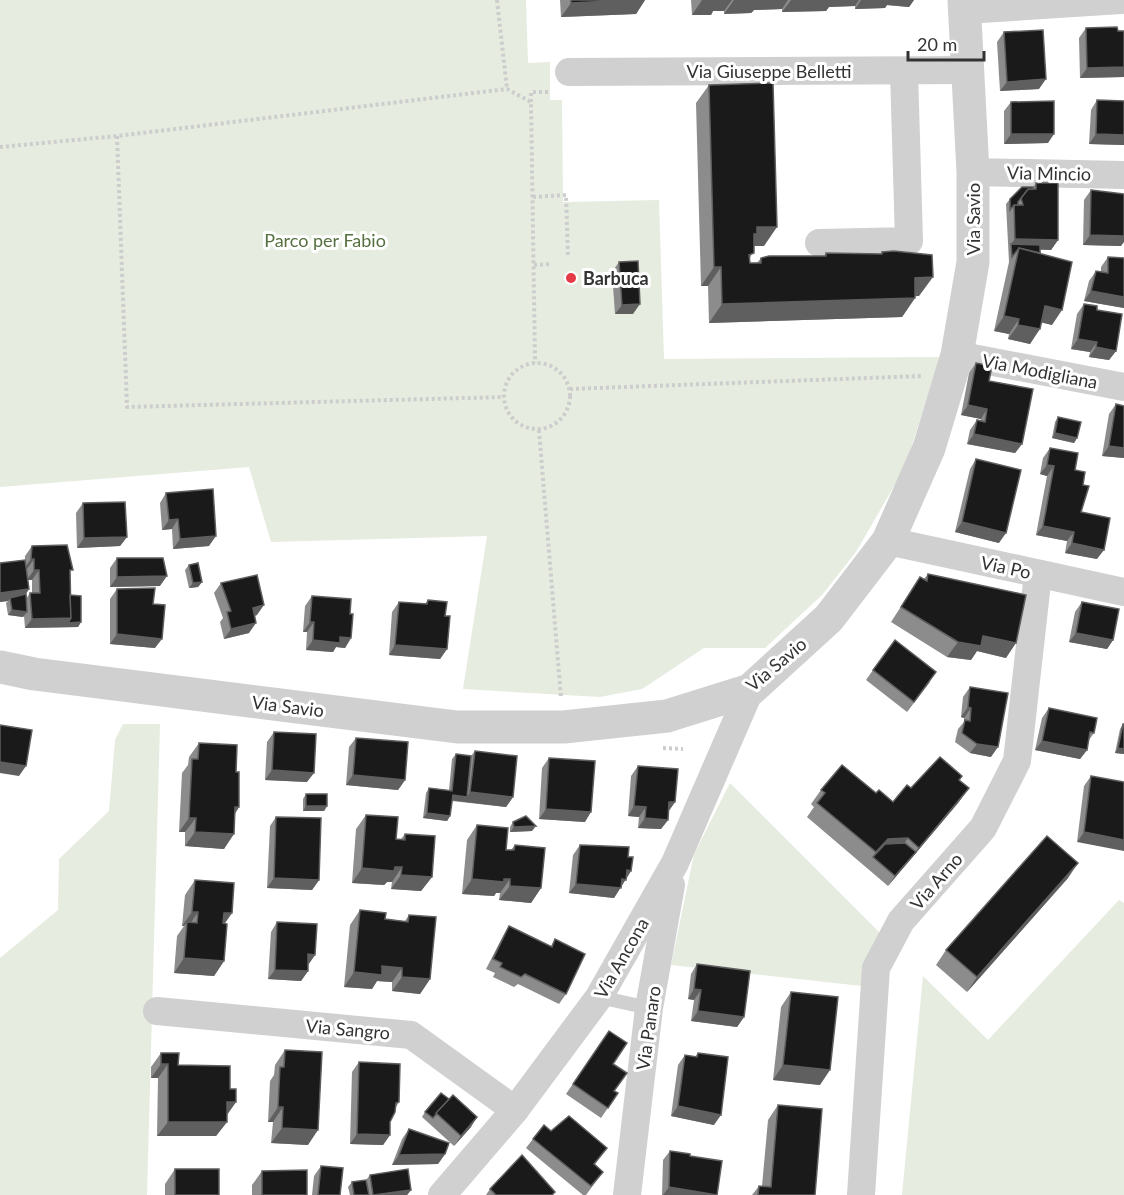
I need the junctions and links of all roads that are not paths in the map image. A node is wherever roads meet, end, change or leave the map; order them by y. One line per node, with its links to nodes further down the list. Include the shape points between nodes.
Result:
1 (1121, 0): 2 (street)
2 (965, 5): 3 (street, Via Savio)
3 (968, 70): 4 (street, Via Giuseppe Belletti); 6 (street, Via Savio)
4 (904, 71): 5 (street, Via Giuseppe Belletti); 8 (street, via 909,241)
5 (565, 82)
6 (973, 172): 7 (street, Via Mincio); 9 (street, Via Savio, via 973,261)
7 (1124, 175)
8 (819, 243)
9 (954, 365): 10 (street, Via Modigliana); 11 (street, Via Savio, via 929,448)
10 (1124, 387)
11 (888, 541): 12 (street, Via Po); 15 (street, Via Savio, via 829,618)
12 (1038, 574): 13 (street, Via Po); 23 (street, Via Arno, via 1017,761 983,828 901,921 876,968)
13 (1124, 592)
14 (0, 667): 15 (street, Via Savio, via 457,727 564,727 667,716)
15 (750, 690): 16 (street, Via Ancona)
16 (675, 863): 17 (street, Via Ancona); 18 (street, Via Panaro)
17 (599, 997): 18 (lane); 20 (street, Via Ancona)
18 (649, 1008): 22 (street, Via Panaro)
19 (157, 1011): 20 (street, Via Sangro, via 411,1035)
20 (515, 1110): 21 (street, Via Ancona)
21 (442, 1195)
22 (627, 1195)
23 (861, 1195)

